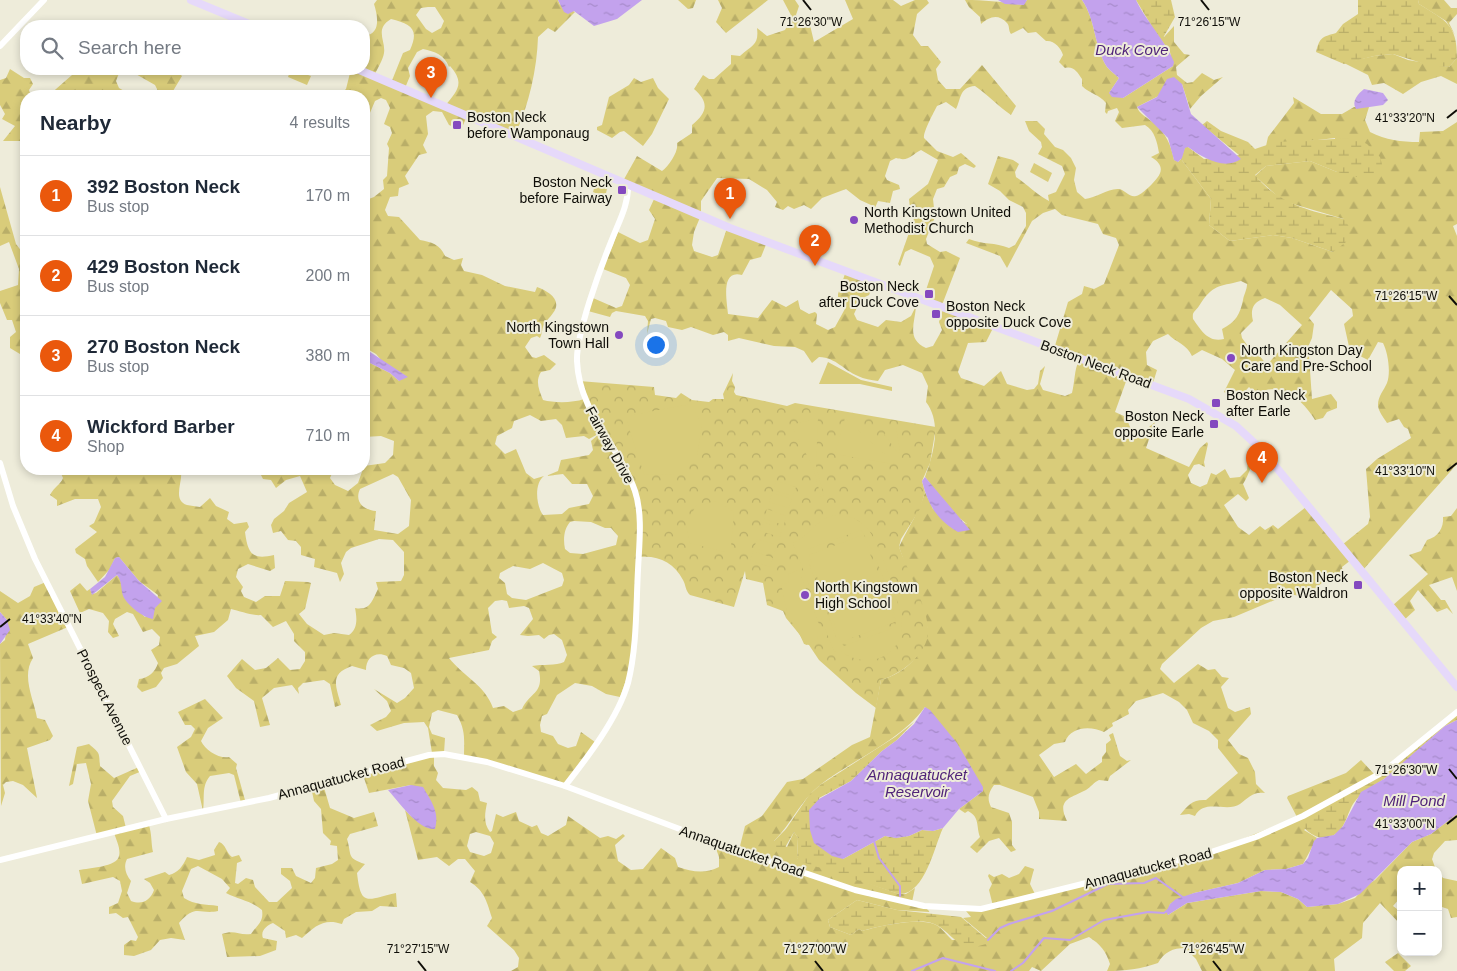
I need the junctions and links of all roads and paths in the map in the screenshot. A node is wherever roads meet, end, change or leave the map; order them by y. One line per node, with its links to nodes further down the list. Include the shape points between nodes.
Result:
1 (44, 0): 3 (street)
2 (191, 0): 4 (main road)
3 (25, 20)
4 (239, 20)
5 (20, 25): 6 (street)
6 (0, 46)
7 (370, 75): 8 (main road, Boston Neck Road)
8 (628, 184): 10 (main road, Boston Neck Road, via 739,231 1062,353 1121,372 1220,414 1262,450); 12 (street, Fairway Drive, via 626,202 580,334 577,360 588,408 636,493 638,564 632,664 623,696 609,723)
9 (0, 463): 13 (street, Prospect Avenue, via 13,506 35,559)
10 (1457, 687)
11 (1457, 712): 12 (street, Annaquatucket Road, via 1382,772 1311,812 1256,837 1208,853 981,909 924,906 855,890)
12 (565, 786): 13 (street, Annaquatucket Road, via 487,762 429,754 269,798)
13 (166, 819): 14 (street, Annaquatucket Road)
14 (0, 860)

